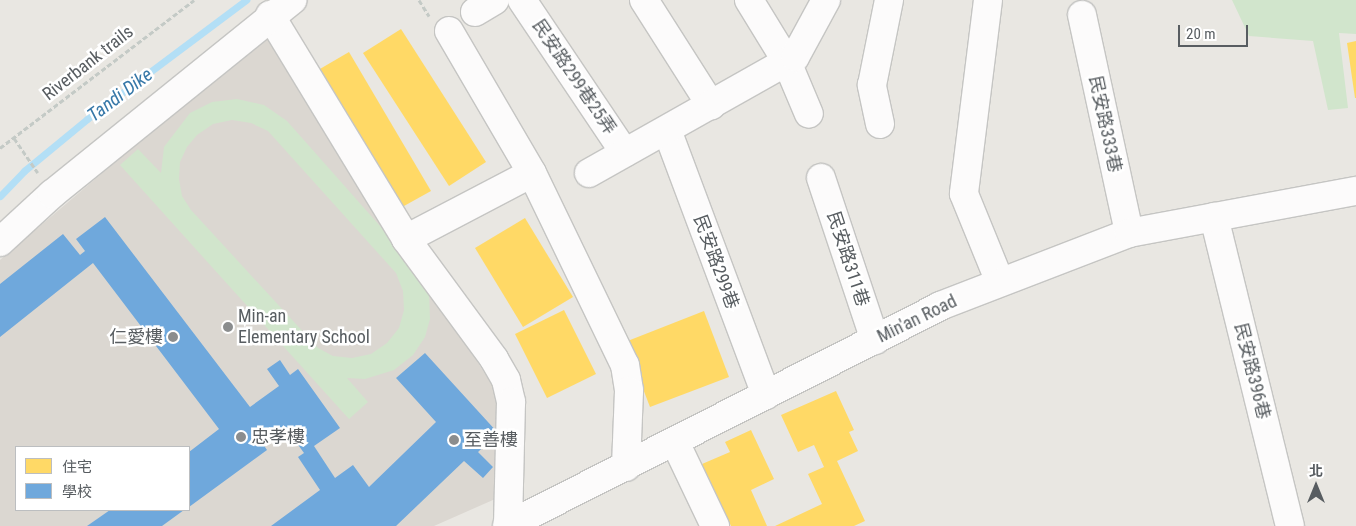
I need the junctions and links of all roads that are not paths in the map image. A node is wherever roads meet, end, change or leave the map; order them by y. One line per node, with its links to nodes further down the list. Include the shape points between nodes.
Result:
1 (292, 0): 8 (street)
2 (522, 0): 16 (street, 民安路299巷25弄)
3 (644, 0): 12 (street)
4 (749, 0): 11 (street)
5 (826, 0): 11 (street, via 795,57)
6 (889, 0): 14 (street, via 872,85)
7 (988, 0): 25 (street, via 964,194)
8 (270, 15): 23 (street); 24 (street, via 52,194)
9 (1082, 15): 22 (street, 民安路333巷)
10 (449, 31): 17 (street)
11 (787, 62): 12 (street); 13 (street)
12 (711, 105): 15 (street)
13 (809, 114)
14 (880, 124)
15 (667, 130): 16 (street); 27 (street, 民安路299巷)
16 (625, 153): 18 (street)
17 (532, 173): 23 (street); 29 (street, via 625,365 628,390)
18 (589, 173)
19 (821, 178): 26 (street, 民安路311巷)
20 (1356, 191): 21 (street, Min'an Road)
21 (1214, 216): 22 (street, Min'an Road); 32 (street, 民安路396巷)
22 (1129, 233): 25 (street, Min'an Road)
23 (406, 239): 30 (street, via 506,380 511,402)
24 (0, 242)
25 (1000, 282): 26 (street, Min'an Road, via 940,306)
26 (874, 340): 27 (street, Min'an Road)
27 (766, 395): 28 (street, Min'an Road)
28 (675, 442): 29 (street, Min'an Road); 31 (street)
29 (626, 467): 30 (street, Min'an Road)
30 (507, 526)
31 (715, 526)
32 (1290, 526)

